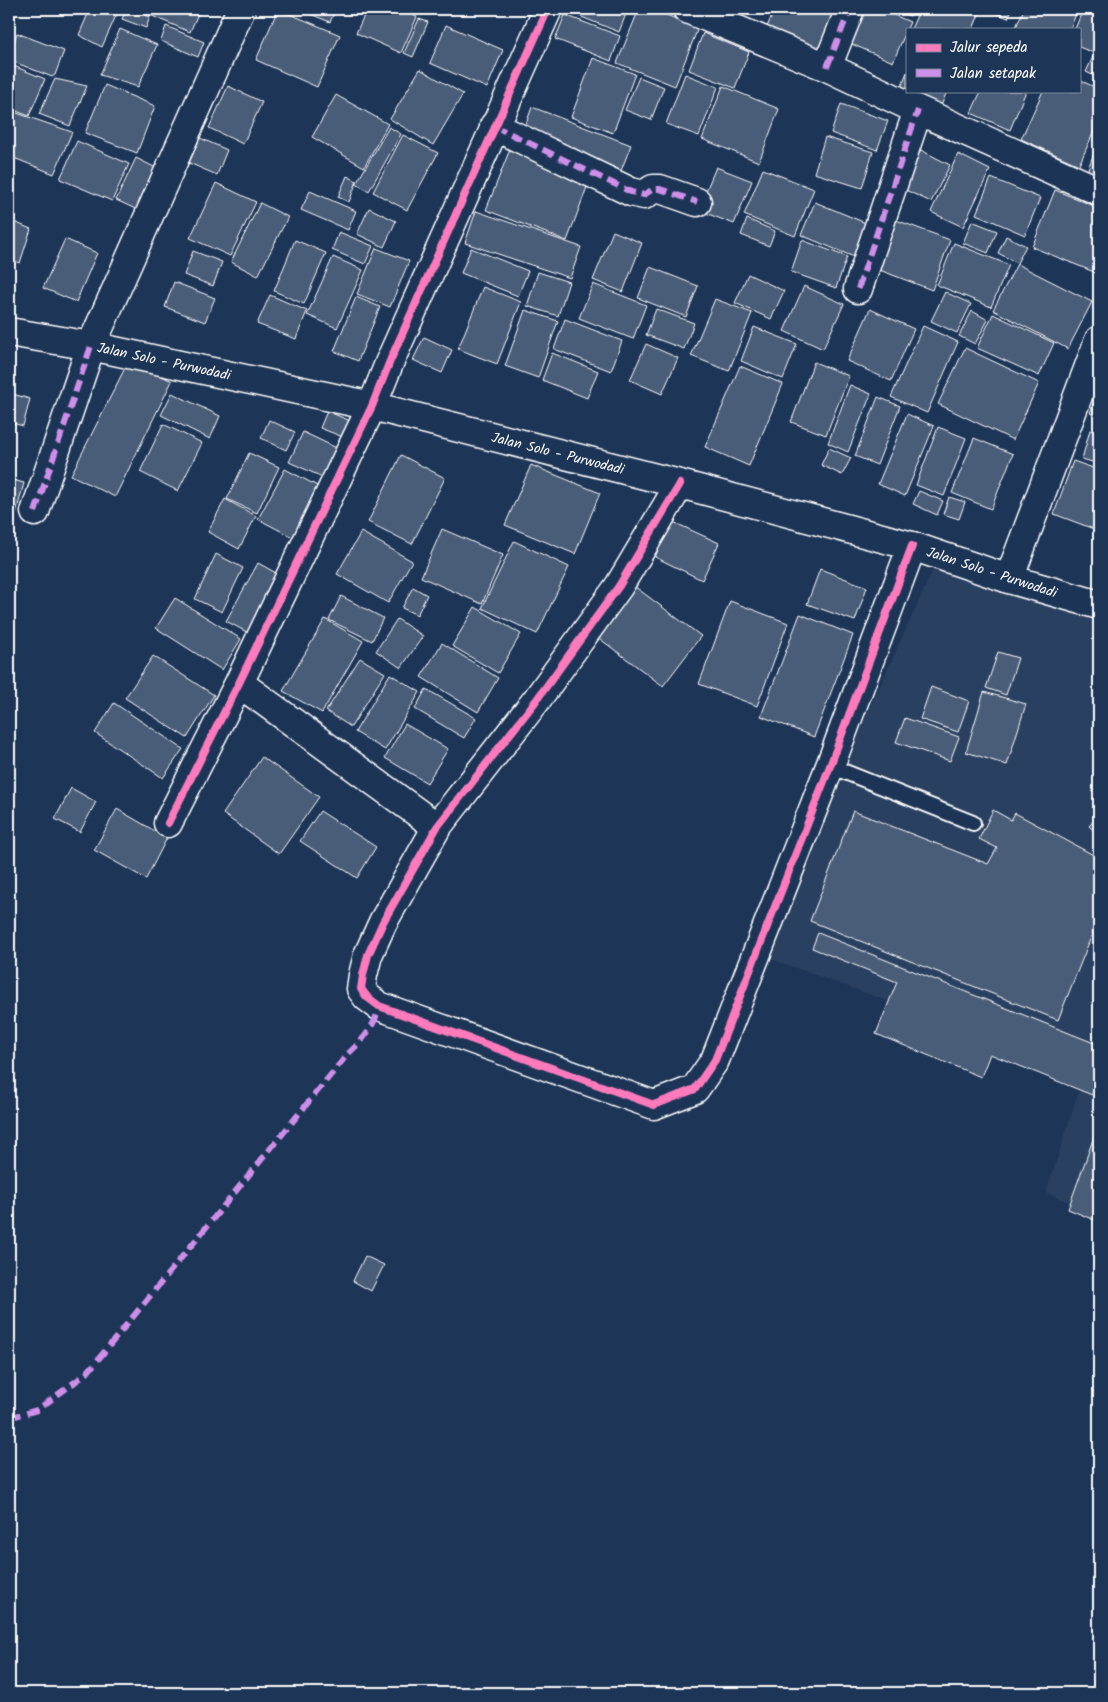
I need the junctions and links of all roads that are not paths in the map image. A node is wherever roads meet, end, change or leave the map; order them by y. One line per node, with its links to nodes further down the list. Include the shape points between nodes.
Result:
1 (240, 9): 13 (street)
2 (548, 9): 7 (street)
3 (687, 9): 5 (street)
4 (850, 9): 5 (street)
5 (827, 67): 6 (street)
6 (918, 110): 8 (street); 10 (street)
7 (494, 126): 9 (street, via 631,192 644,196 660,189); 14 (street)
8 (1099, 191)
9 (697, 202)
10 (858, 289)
11 (9, 332): 13 (street, Jalan Solo - Purwodadi)
12 (1099, 340): 18 (street)
13 (91, 346): 14 (street, Jalan Solo - Purwodadi); 16 (street)
14 (372, 406): 15 (street, Jalan Solo - Purwodadi); 20 (street)
15 (680, 484): 17 (street, Jalan Solo - Purwodadi); 24 (street, via 619,586 535,702)
16 (35, 512)
17 (912, 546): 18 (street, Jalan Solo - Purwodadi); 21 (street)
18 (1009, 579): 19 (street, Jalan Solo - Purwodadi)
19 (1099, 606)
20 (239, 683): 22 (street); 24 (street)
21 (830, 766): 23 (lane); 24 (street, via 715,1060 695,1089 654,1105 379,1006 367,997 361,989 368,955)
22 (168, 823)
23 (972, 823)
24 (437, 827)

